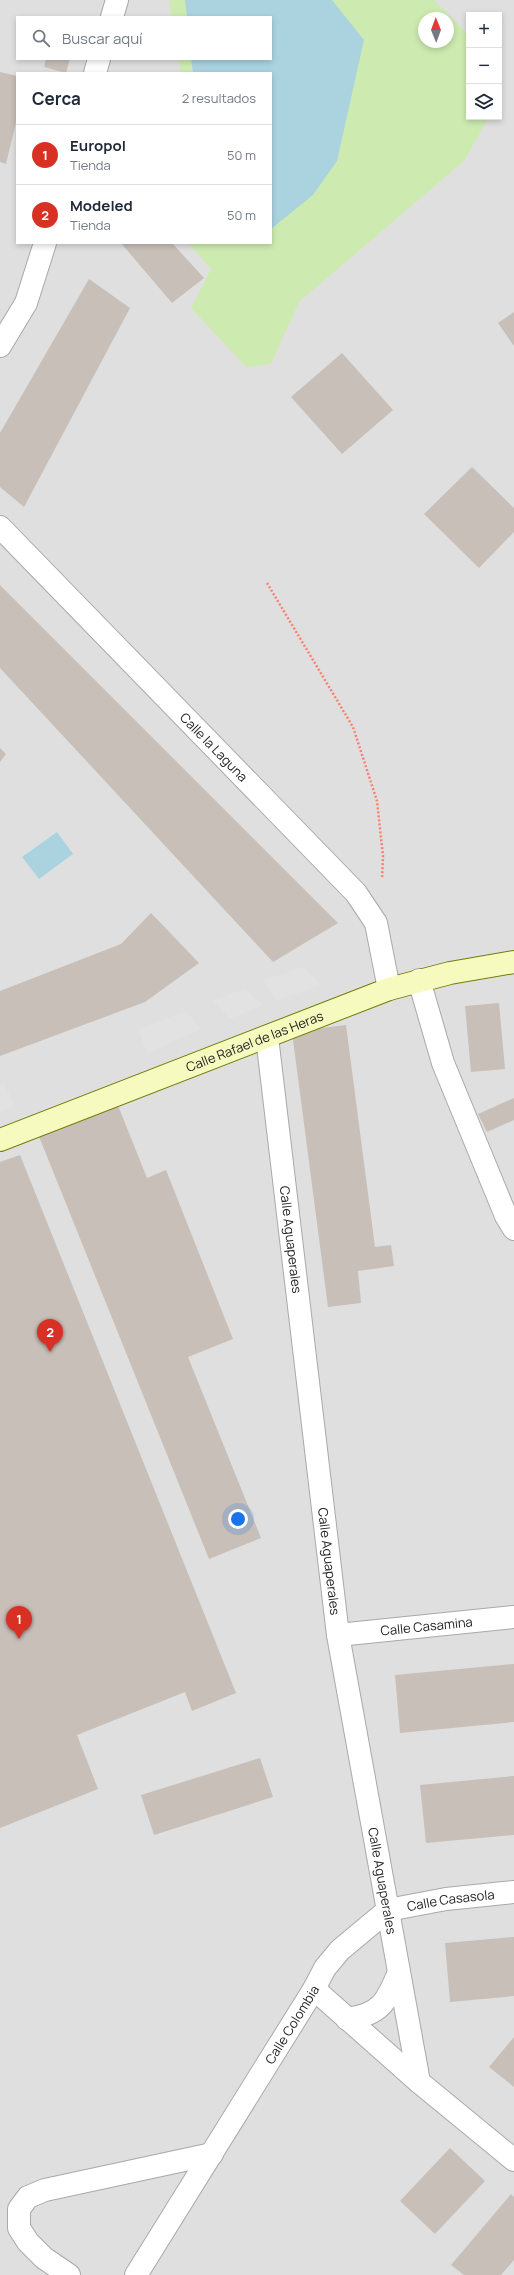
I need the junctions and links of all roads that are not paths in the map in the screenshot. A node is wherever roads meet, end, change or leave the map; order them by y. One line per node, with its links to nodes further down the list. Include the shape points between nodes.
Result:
1 (117, 0): 2 (street)
2 (112, 16)
3 (99, 60): 4 (street)
4 (95, 72)
5 (45, 244): 6 (street, via 26,303)
6 (0, 346)
7 (0, 527): 10 (street, Calle la Laguna, via 351,887 376,923)
8 (514, 962): 9 (street, Calle Rafael de las Heras)
9 (419, 980): 10 (street, Calle Rafael de las Heras); 13 (street, via 443,1063 506,1216)
10 (389, 990): 11 (street, Calle Rafael de las Heras)
11 (267, 1037): 12 (street, Calle Rafael de las Heras); 15 (street, Calle Aguaperales)
12 (0, 1140)
13 (514, 1228)
14 (514, 1617): 15 (street, Calle Casamina)
15 (338, 1636): 17 (street, Calle Aguaperales)
16 (514, 1892): 17 (street, Calle Casasola, via 446,1899)
17 (388, 1910): 18 (street, Calle Aguaperales); 19 (street, Calle Colombia, via 340,1950 325,1968)
18 (399, 1972): 20 (street, via 386,2000 378,2009 364,2017); 21 (street, Calle Aguaperales)
19 (314, 1990): 20 (street); 22 (street, Calle Colombia)
20 (347, 2019): 21 (street)
21 (419, 2082): 23 (street)
22 (212, 2154): 24 (street, via 45,2190 28,2197 19,2209 19,2228 28,2242 44,2258); 25 (street, Calle Colombia)
23 (514, 2160)
24 (69, 2275)
25 (136, 2275)

